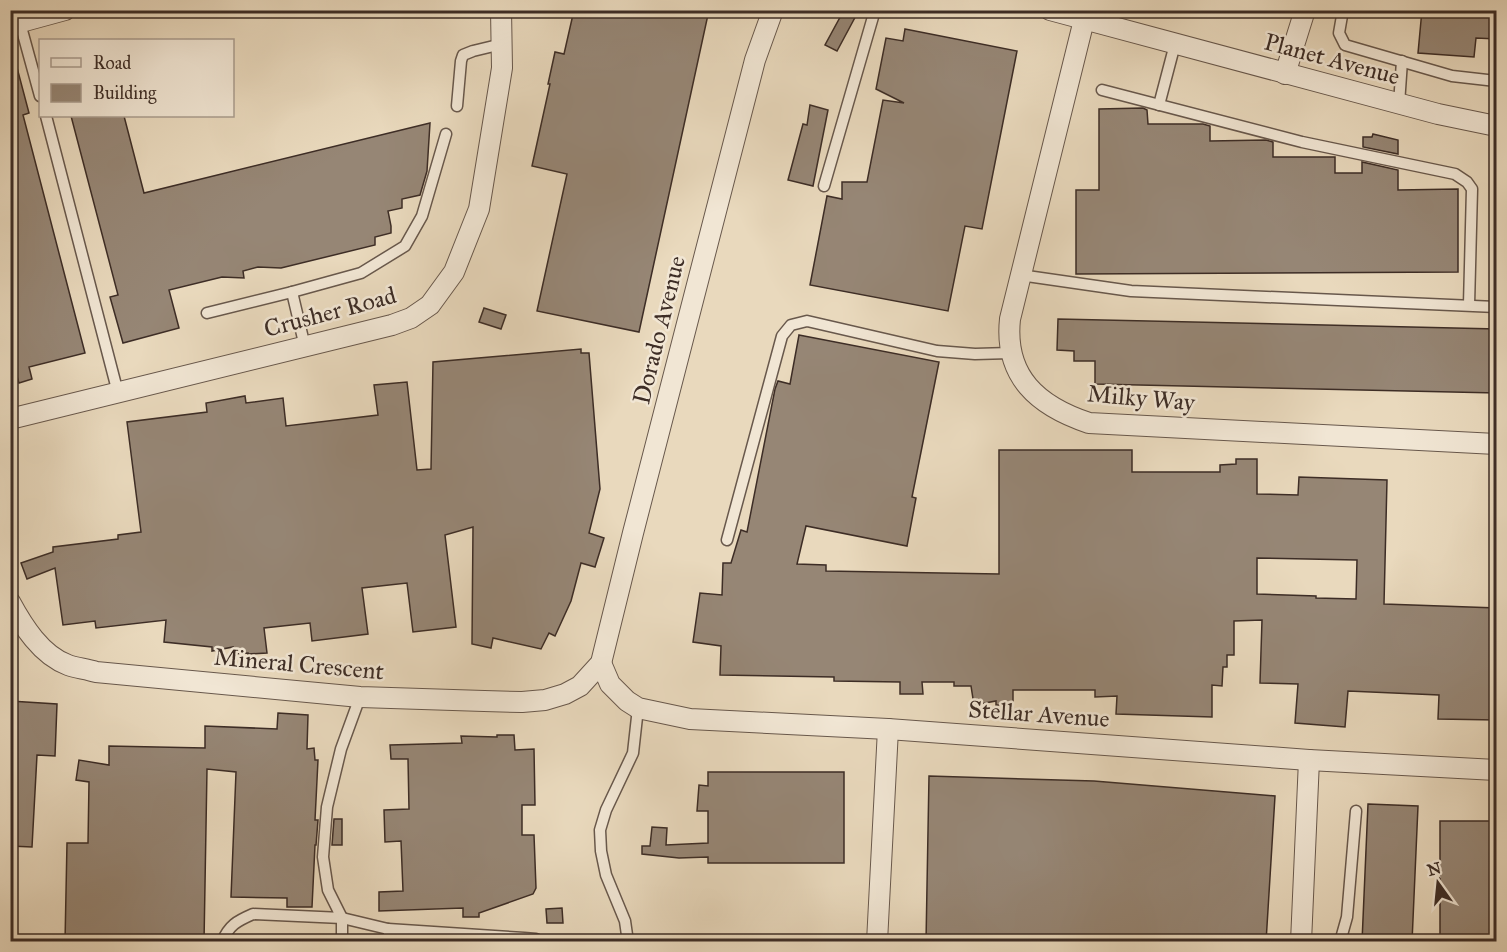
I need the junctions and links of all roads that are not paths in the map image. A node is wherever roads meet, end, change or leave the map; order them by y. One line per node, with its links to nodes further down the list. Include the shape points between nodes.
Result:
1 (65, 10): 9 (street)
2 (501, 10): 10 (street, Crusher Road)
3 (773, 10): 36 (street, Dorado Avenue, via 755,60)
4 (875, 10): 23 (lane)
5 (1050, 10): 8 (street, Planet Avenue)
6 (1305, 10): 13 (street)
7 (1342, 10): 12 (lane, via 1340,33 1345,45)
8 (1084, 20): 11 (street, Planet Avenue); 24 (street, Milky Way)
9 (15, 24): 16 (lane)
10 (502, 44): 19 (lane, via 463,55); 29 (street, Crusher Road, via 501,78 478,209 454,272 430,305 411,318)
11 (1175, 44): 13 (street, Planet Avenue); 18 (lane)
12 (1402, 61): 14 (lane, via 1452,76); 17 (lane)
13 (1285, 74): 17 (street, Planet Avenue)
14 (1497, 81)
15 (1102, 90): 18 (lane)
16 (39, 93)
17 (1399, 104): 21 (street, Planet Avenue)
18 (1159, 105): 26 (lane, via 1302,142 1455,174 1472,189)
19 (457, 106)
20 (45, 117): 31 (lane)
21 (1497, 126)
22 (446, 134): 25 (lane, via 422,216 405,246 361,273)
23 (824, 186)
24 (1020, 275): 26 (lane, via 1131,291); 30 (street, Milky Way, via 1010,319)
25 (292, 292): 28 (lane); 29 (lane)
26 (1469, 305): 27 (lane)
27 (1497, 307)
28 (207, 313)
29 (304, 347): 31 (street, Crusher Road)
30 (1010, 353): 33 (street, Milky Way, via 1021,377 1038,397 1089,423); 34 (lane, via 937,351 807,321 791,325 782,336)
31 (118, 393): 32 (street, Crusher Road)
32 (10, 419)
33 (1497, 444)
34 (727, 540)
35 (10, 602): 37 (street, Mineral Crescent, via 42,649 66,664 96,672)
36 (601, 663): 37 (street, Mineral Crescent, via 580,686 545,700); 38 (street, Stellar Avenue, via 610,684)
37 (360, 697): 43 (lane, via 327,807 323,857 328,890)
38 (638, 708): 39 (street, Stellar Avenue, via 690,719); 49 (lane, via 633,753 600,830 606,875 625,921)
39 (888, 729): 40 (street, Stellar Avenue); 50 (street)
40 (1309, 760): 41 (street, Stellar Avenue); 51 (street)
41 (1497, 770)
42 (1356, 811): 52 (lane, via 1347,917)
43 (342, 918): 44 (lane); 45 (lane, via 253,914 230,927); 46 (lane)
44 (388, 928): 47 (lane); 48 (lane)
45 (222, 942)
46 (342, 942)
47 (391, 942)
48 (540, 942)
49 (628, 942)
50 (877, 942)
51 (1301, 942)
52 (1340, 942)

